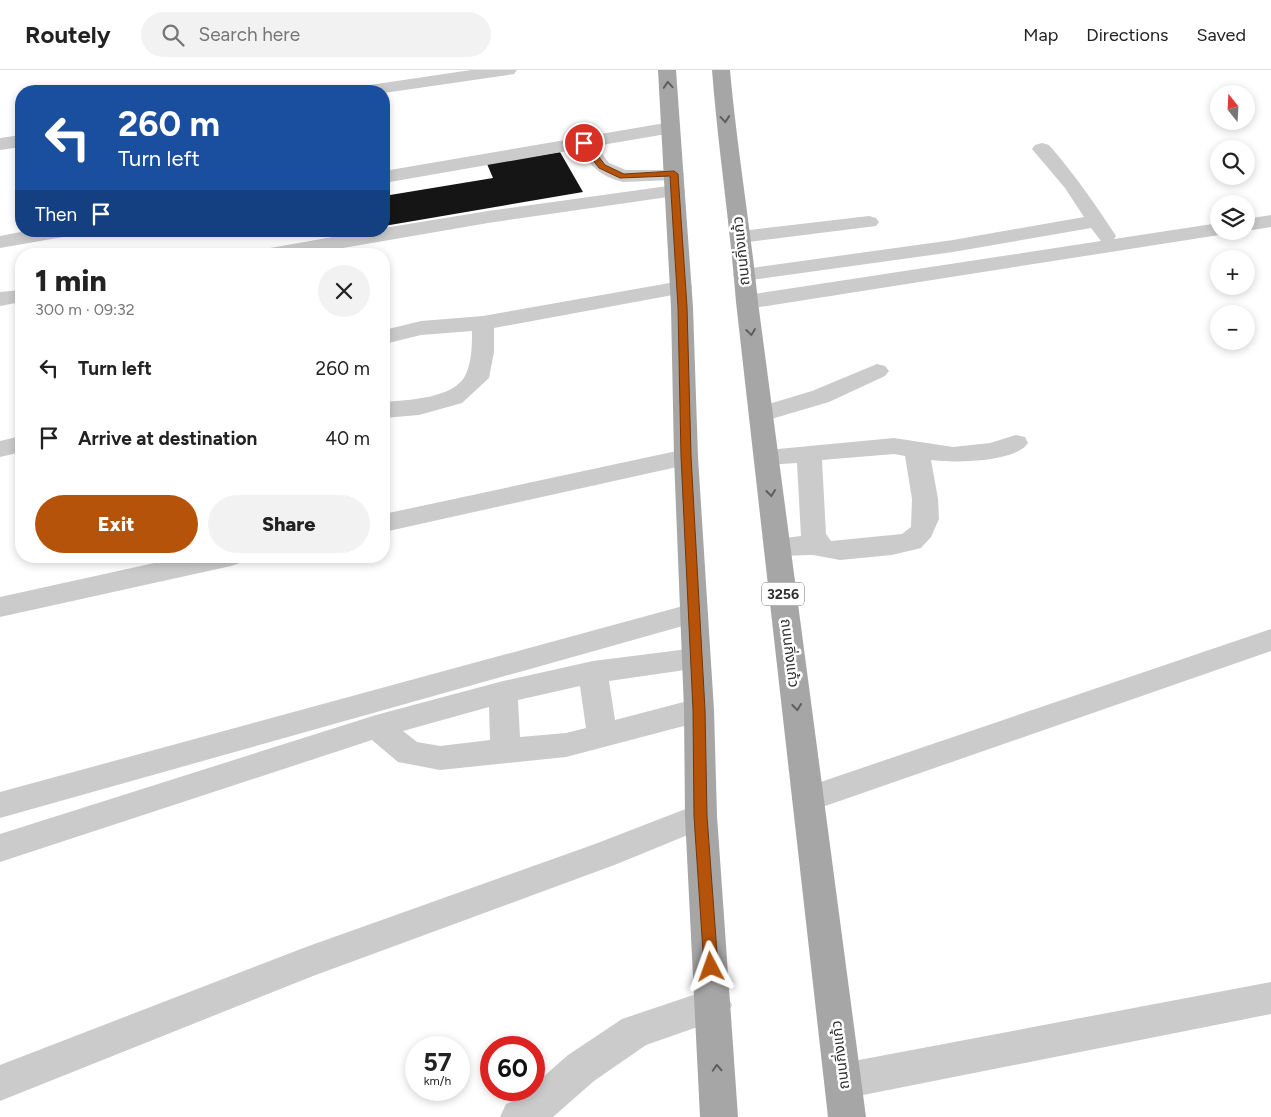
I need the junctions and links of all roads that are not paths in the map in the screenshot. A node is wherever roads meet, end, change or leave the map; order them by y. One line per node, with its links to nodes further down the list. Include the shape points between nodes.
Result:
1 (508, 70): 4 (street)
2 (667, 70): 5 (main road, one-way to 2)
3 (720, 70): 20 (main road, ถนนกิ่งแก้ว / 3256, one-way to 20, via 727,146)
4 (390, 87)
5 (670, 128): 7 (street); 11 (main road)
6 (15, 142): 8 (street)
7 (584, 143): 10 (street); 11 (street, via 602,167 623,176)
8 (0, 144)
9 (1042, 149): 14 (street, via 1073,185)
10 (390, 176)
11 (674, 182): 17 (street); 25 (main road)
12 (1271, 221): 15 (street)
13 (869, 222): 20 (street)
14 (1098, 222): 22 (street); 24 (street, via 962,245)
15 (1255, 224)
16 (1210, 230): 22 (street)
17 (390, 234)
18 (29, 237): 21 (street)
19 (370, 237): 23 (street)
20 (741, 237): 24 (main road, ถนนกิ่งแก้ว / 3256)
21 (0, 242)
22 (1112, 246): 28 (street)
23 (305, 248)
24 (744, 275): 28 (main road, ถนนกิ่งแก้ว / 3256)
25 (681, 286): 29 (street); 39 (main road)
26 (15, 297): 27 (street)
27 (0, 299)
28 (747, 302): 33 (main road, ถนนกิ่งแก้ว / 3256, one-way to 33)
29 (483, 322): 30 (street, via 421,328); 32 (street, via 483,352 477,378 454,398 419,407)
30 (390, 336)
31 (877, 371): 33 (street, via 824,397)
32 (390, 409)
33 (761, 414): 40 (main road, ถนนกิ่งแก้ว / 3256)
34 (1016, 444): 37 (street, via 992,451 953,455)
35 (15, 445): 36 (street)
36 (0, 449)
37 (916, 449): 38 (street, via 894,446); 42 (street, via 925,500 925,524 919,535 909,542 843,551 826,550)
38 (809, 454): 40 (street); 42 (street, via 813,534)
39 (686, 456): 41 (street); 46 (main road)
40 (766, 457): 43 (main road, ถนนกิ่งแก้ว / 3256, one-way to 43)
41 (390, 522)
42 (818, 545): 43 (street)
43 (777, 547): 55 (main road, ถนนกิ่งแก้ว / 3256, one-way to 55)
44 (199, 563): 45 (street)
45 (0, 607)
46 (694, 613): 48 (main road); 56 (street)
47 (1271, 640): 55 (street)
48 (696, 659): 49 (street); 51 (main road)
49 (592, 672): 50 (street); 53 (street)
50 (503, 692): 52 (street); 54 (street)
51 (699, 710): 53 (street); 57 (main road)
52 (376, 727): 54 (street, via 409,754 440,758); 58 (street)
53 (602, 736): 54 (street, via 566,745)
54 (506, 752)
55 (808, 799): 61 (main road, ถนนกิ่งแก้ว / 3256)
56 (0, 806)
57 (701, 816): 60 (main road); 62 (street, via 306,963)
58 (0, 848)
59 (1271, 998): 61 (street)
60 (714, 1005): 63 (street, via 635,1031 581,1068 530,1113); 64 (main road, one-way to 60)
61 (843, 1082): 65 (main road, ถนนกิ่งแก้ว / 3256)
62 (0, 1083)
63 (519, 1117)
64 (719, 1117)
65 (847, 1117)

